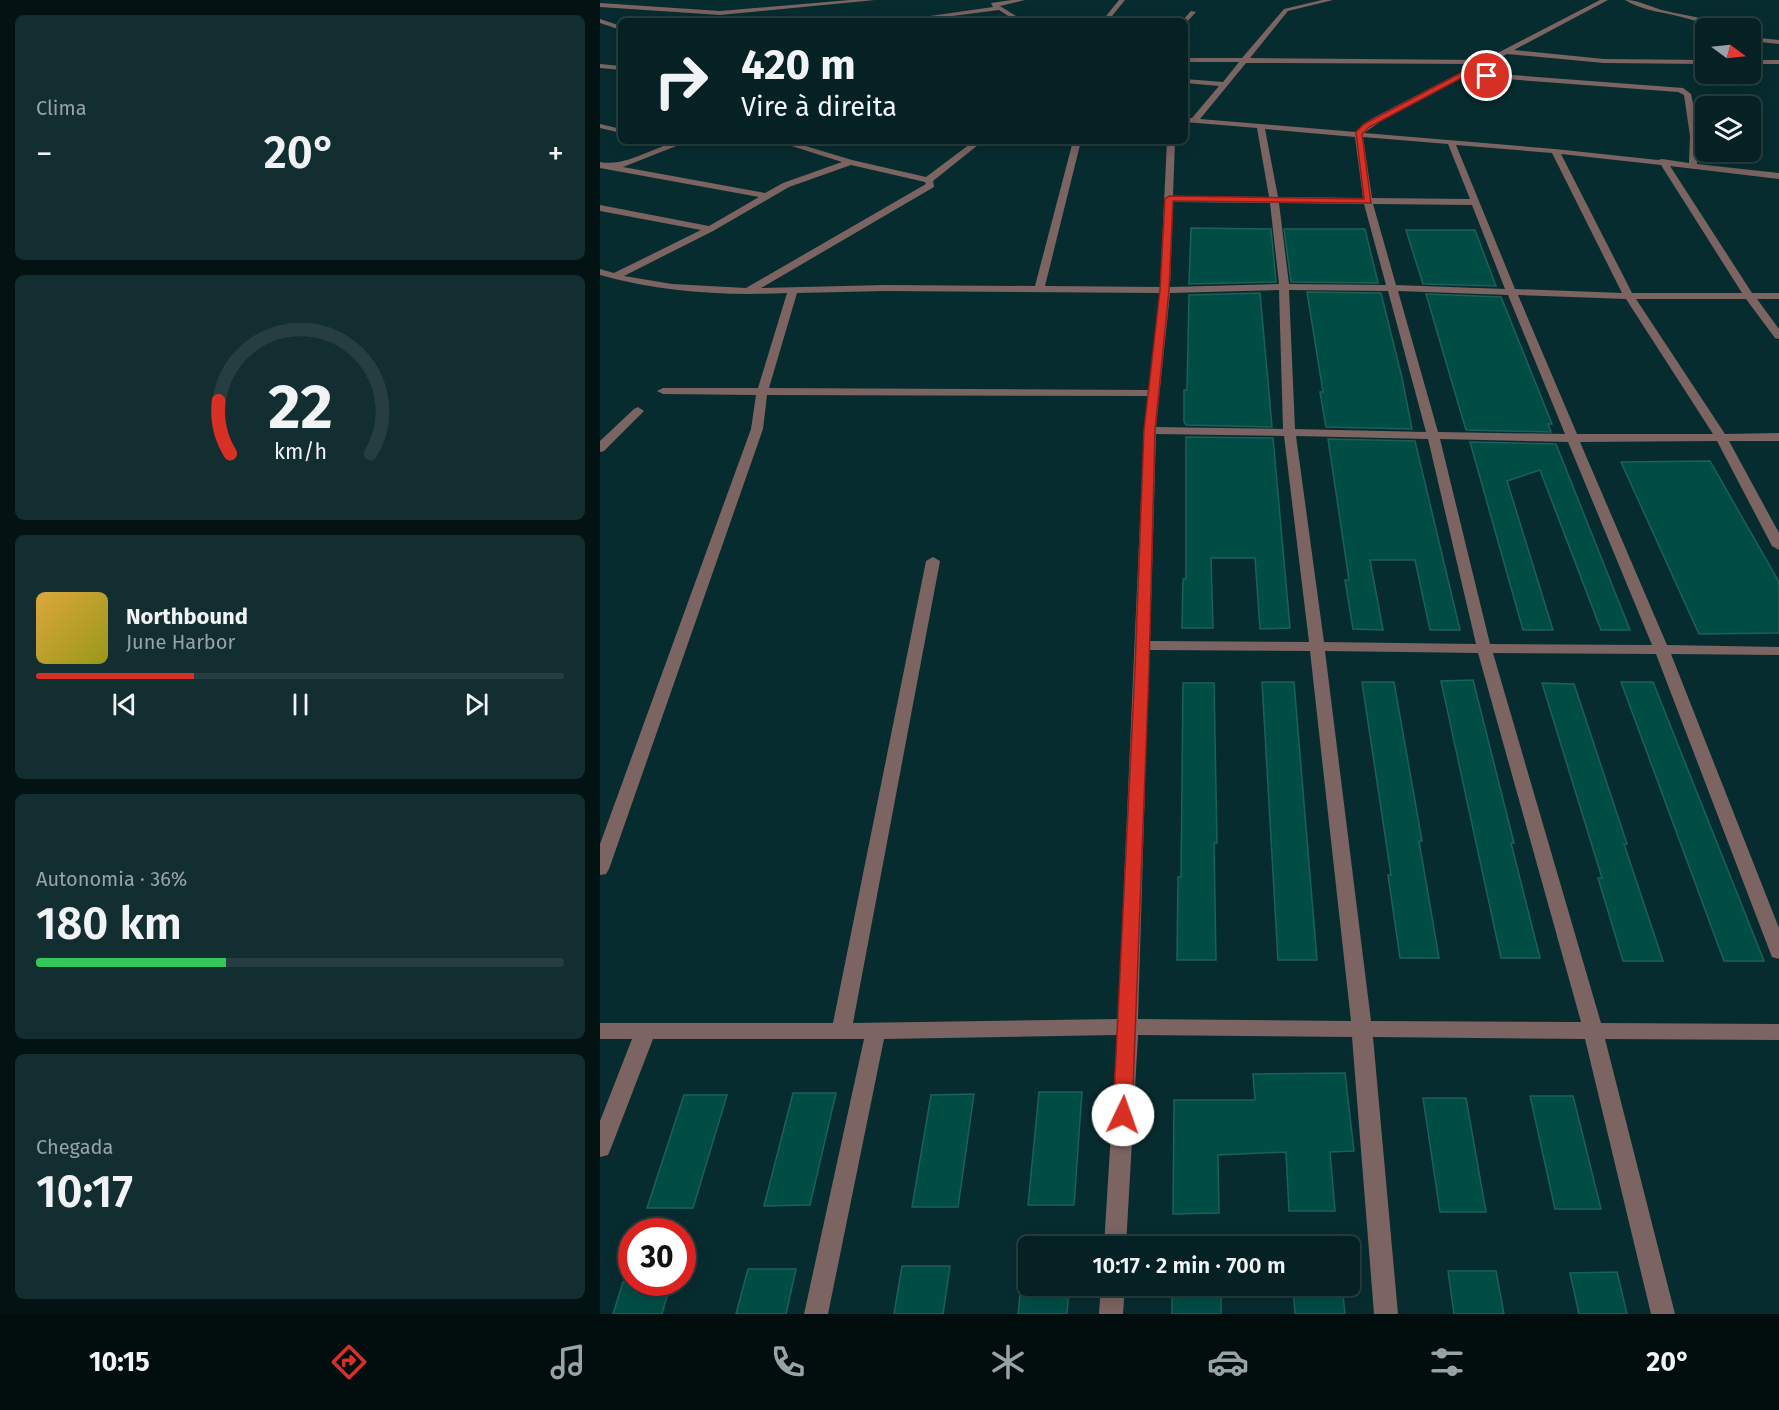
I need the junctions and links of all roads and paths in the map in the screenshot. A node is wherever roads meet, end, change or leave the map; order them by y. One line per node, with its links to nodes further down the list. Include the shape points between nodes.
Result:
1 (872, 0): 12 (street)
2 (985, 0): 10 (street)
3 (1022, 0): 10 (street)
4 (1122, 0): 16 (street)
5 (1330, 0): 25 (street, via 1286,10)
6 (1605, 0): 23 (street)
7 (1628, 0): 18 (street)
8 (600, 5): 12 (street)
9 (729, 6): 12 (street)
10 (998, 7): 14 (street); 15 (street)
11 (1193, 12): 17 (street)
12 (720, 13): 13 (street)
13 (711, 18)
14 (919, 18)
15 (1016, 18)
16 (1107, 18)
17 (1188, 18)
18 (1695, 19)
19 (600, 21): 20 (street)
20 (618, 27)
21 (1761, 40): 22 (street)
22 (1779, 42)
23 (1508, 52): 26 (street); 27 (street, via 1604,62)
24 (1188, 60): 25 (street)
25 (1245, 60): 26 (street); 34 (street)
26 (1486, 62): 32 (street)
27 (1695, 62)
28 (1761, 62): 29 (street)
29 (1779, 62)
30 (600, 66): 31 (street)
31 (618, 67)
32 (1464, 74): 39 (street, via 1372,122); 49 (street, via 1680,90 1687,94 1697,142)
33 (1188, 81): 34 (street)
34 (1225, 84): 35 (street)
35 (1190, 120): 37 (street)
36 (600, 126): 38 (street)
37 (1261, 126): 39 (street); 57 (street)
38 (618, 130)
39 (1359, 134): 40 (street); 58 (street)
40 (1451, 142): 46 (street); 59 (street)
41 (676, 144): 51 (street)
42 (790, 144): 48 (street)
43 (976, 144): 54 (street)
44 (1076, 144): 64 (street)
45 (1171, 144): 56 (street)
46 (1555, 151): 47 (street); 71 (street)
47 (1662, 161): 49 (street); 73 (street)
48 (850, 162): 54 (street); 55 (street, via 799,178)
49 (1693, 164): 53 (street)
50 (600, 165): 51 (street)
51 (612, 167): 52 (street); 55 (street)
52 (600, 172)
53 (1779, 176)
54 (928, 180): 70 (street, via 931,185 925,189)
55 (766, 196): 61 (street)
56 (1169, 199): 57 (street); 68 (street)
57 (1274, 201): 58 (street); 65 (street)
58 (1368, 201): 59 (street); 66 (street)
59 (1477, 202): 69 (street)
60 (600, 208): 61 (street)
61 (710, 229): 63 (street)
62 (600, 272): 63 (street)
63 (614, 277): 70 (street, via 699,291)
64 (1040, 287): 67 (street); 68 (street)
65 (1284, 287): 66 (street); 68 (street); 80 (street)
66 (1393, 288): 69 (street); 81 (street)
67 (794, 290): 70 (street); 76 (street)
68 (1165, 290): 77 (street)
69 (1510, 291): 71 (street); 83 (street)
70 (747, 292)
71 (1629, 296): 73 (street); 84 (street)
72 (1779, 296): 73 (street)
73 (1750, 297): 74 (street)
74 (1779, 336)
75 (663, 391): 76 (street)
76 (762, 392): 77 (street); 93 (street, via 757,429)
77 (1154, 393): 79 (street)
78 (638, 411): 85 (street)
79 (1150, 430): 80 (street); 88 (street)
80 (1289, 432): 81 (street); 89 (street)
81 (1433, 434): 83 (street); 90 (street)
82 (1779, 437): 84 (street)
83 (1571, 438): 84 (street); 91 (street)
84 (1721, 438): 86 (street)
85 (600, 448)
86 (1779, 546)
87 (933, 561): 98 (street)
88 (1143, 645): 89 (street); 95 (street)
89 (1317, 646): 90 (street); 101 (street)
90 (1484, 648): 91 (street); 96 (street)
91 (1661, 649): 92 (street); 94 (street)
92 (1779, 651)
93 (600, 869)
94 (1779, 952)
95 (1128, 1027): 100 (street); 101 (street); 104 (street)
96 (1593, 1029): 101 (street); 102 (street); 109 (street)
97 (646, 1030): 98 (street); 99 (street); 103 (street)
98 (842, 1030): 100 (street)
99 (600, 1031)
100 (876, 1031): 106 (street)
101 (1362, 1031): 108 (street)
102 (1779, 1032)
103 (600, 1148)
104 (1116, 1236)
105 (1112, 1296): 107 (street)
106 (816, 1314)
107 (1111, 1314)
108 (1386, 1314)
109 (1663, 1314)

